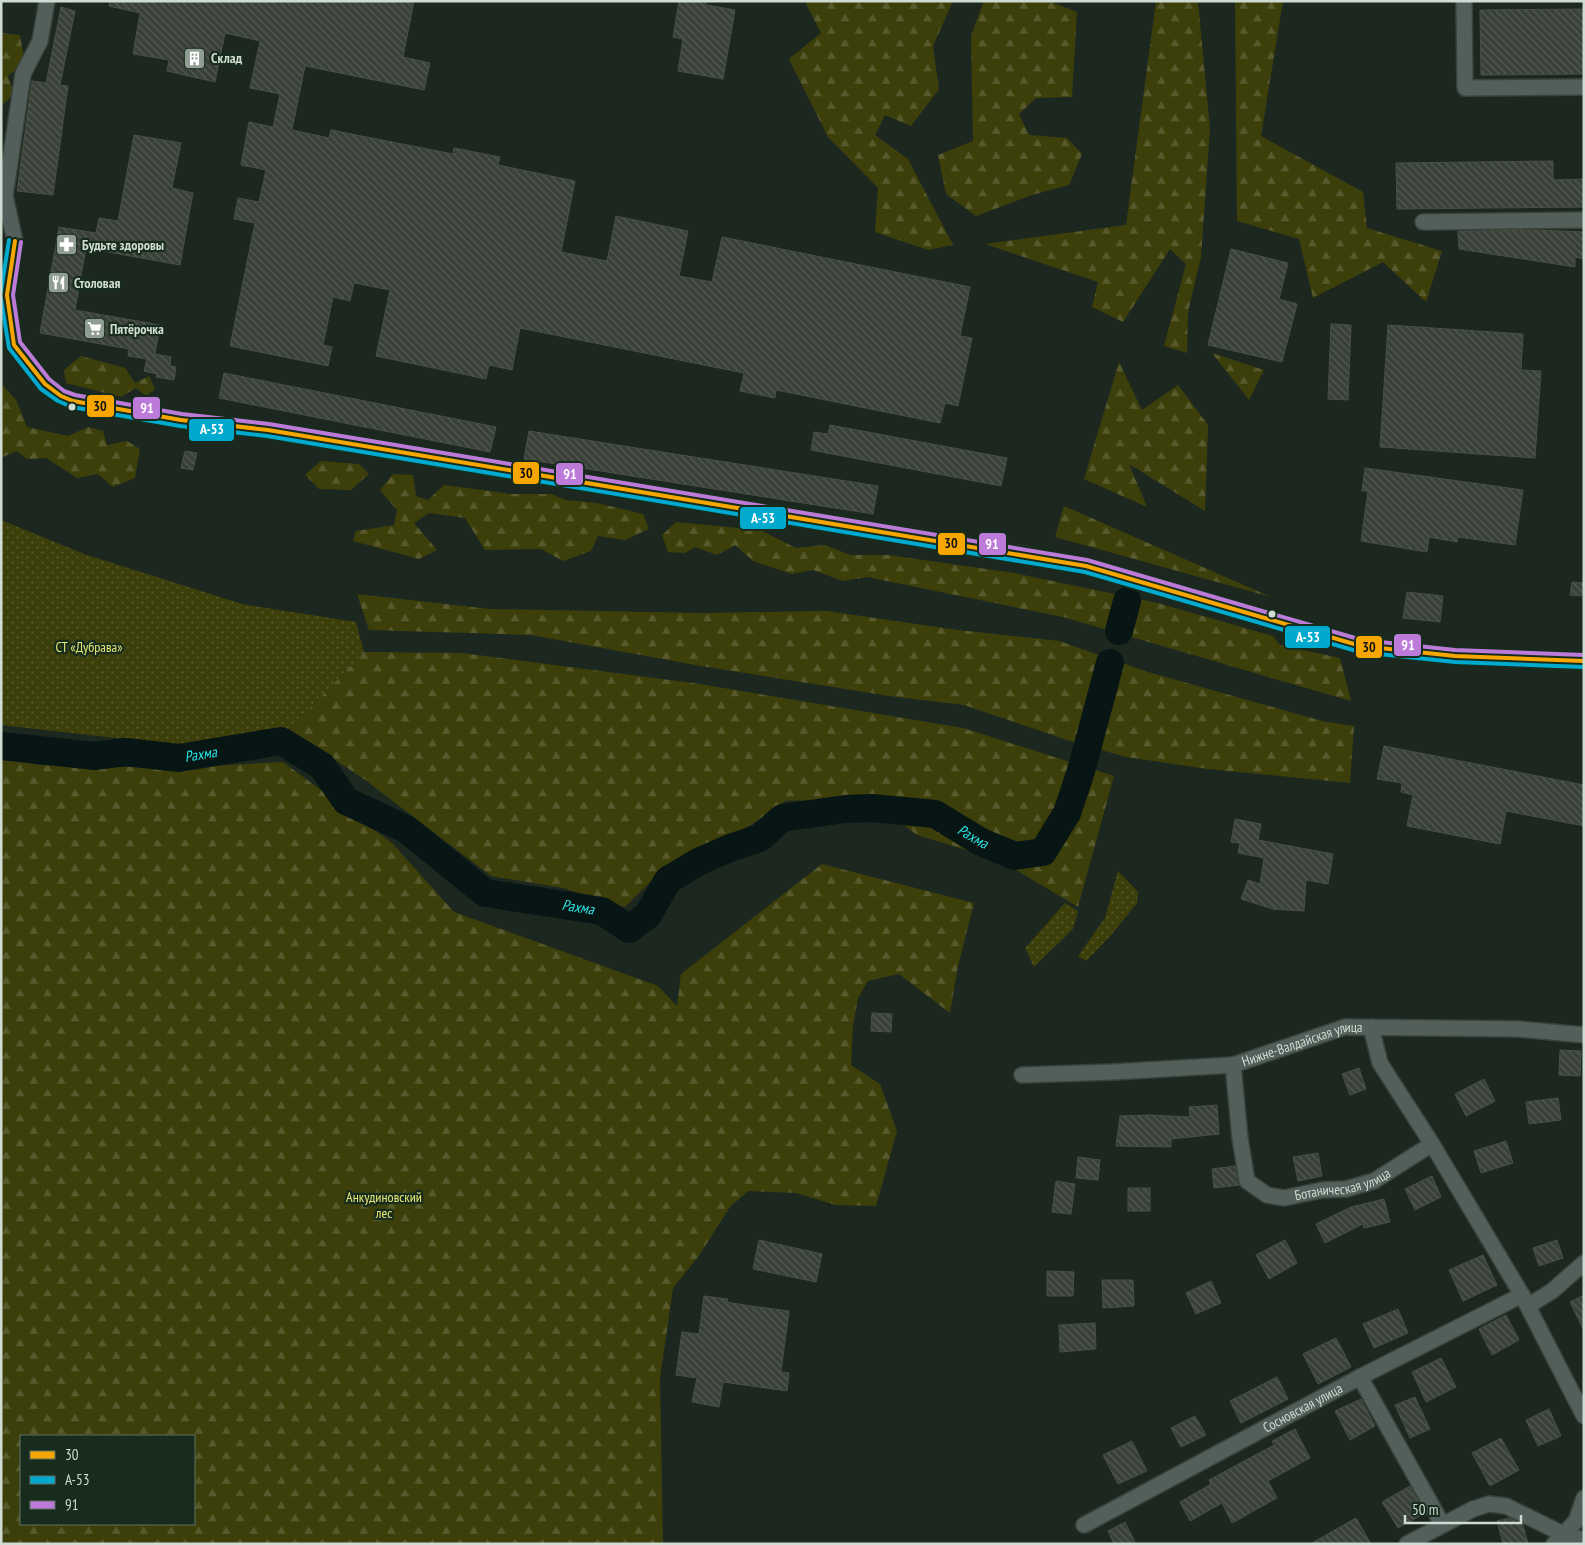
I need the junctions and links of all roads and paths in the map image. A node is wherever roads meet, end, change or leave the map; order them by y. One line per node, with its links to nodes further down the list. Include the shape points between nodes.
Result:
1 (47, 1): 6 (street, via 40,41 23,74 5,196 15,241 7,295 14,345 45,384 61,396 73,401 181,420 268,430 1047,558 1086,566 1361,646 1455,656)
2 (1464, 1): 3 (street, via 1465,88)
3 (1584, 87)
4 (1584, 220): 5 (street)
5 (1423, 222)
6 (1584, 660)
7 (1372, 1027): 8 (street, Нижне-Валдайская улица, via 1518,1029); 9 (street, Нижне-Валдайская улица, via 1346,1027); 11 (street, via 1380,1063)
8 (1584, 1035)
9 (1233, 1065): 10 (street, Нижне-Валдайская улица); 11 (street, Ботаническая улица, via 1247,1181 1267,1195 1284,1198 1346,1189 1374,1181)
10 (1022, 1075)
11 (1432, 1144): 13 (street)
12 (1584, 1263): 13 (street, Сосновская улица, via 1552,1291)
13 (1525, 1300): 14 (street, Сосновская улица); 15 (street)
14 (1360, 1377): 17 (street); 18 (street, Сосновская улица)
15 (1584, 1416)
16 (1584, 1498): 19 (street, via 1576,1521)
17 (1442, 1524): 19 (street, via 1489,1504 1506,1506); 21 (street)
18 (1084, 1525)
19 (1559, 1539): 20 (street)
20 (1584, 1540)
21 (1407, 1544)

